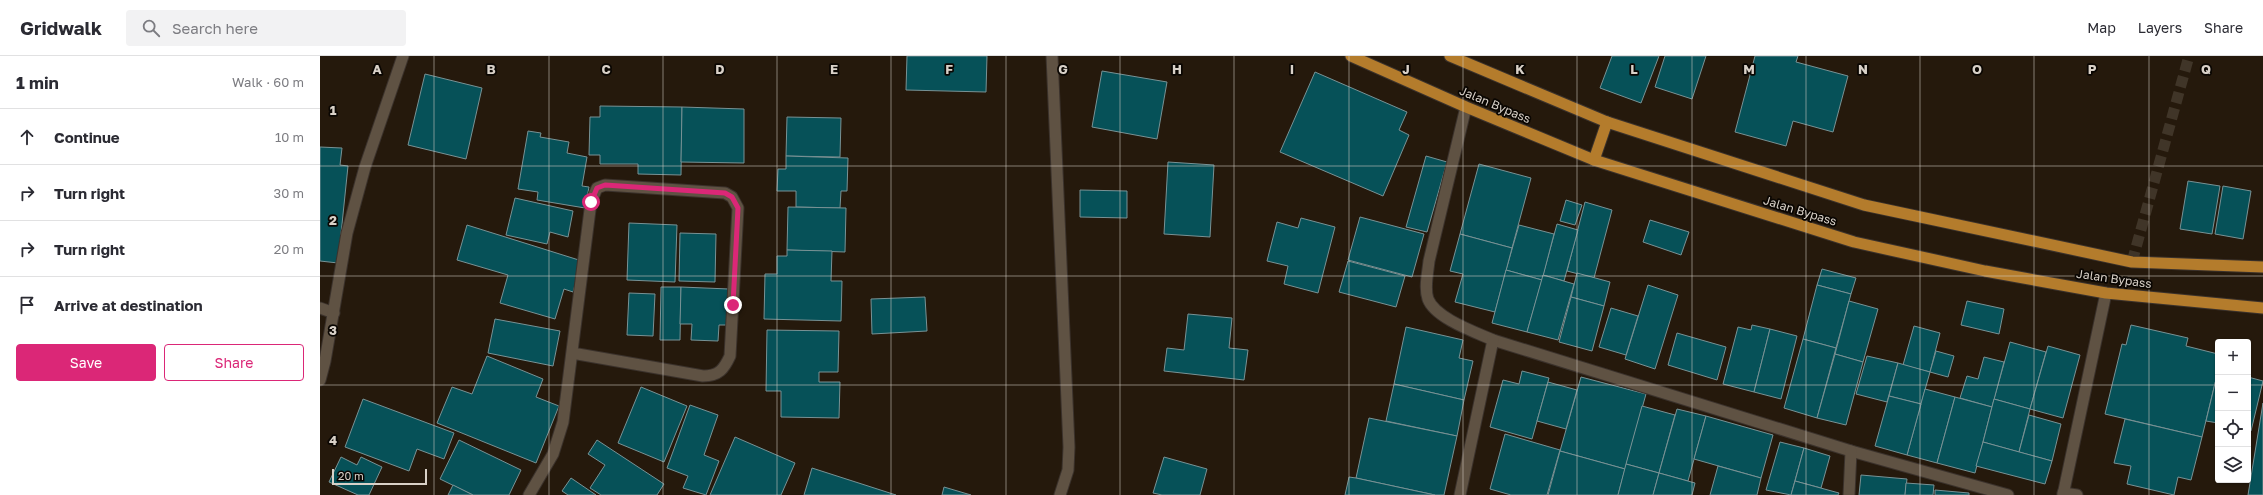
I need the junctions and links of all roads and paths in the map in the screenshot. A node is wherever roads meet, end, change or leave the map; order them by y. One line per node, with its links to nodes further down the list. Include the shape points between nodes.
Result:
1 (403, 56): 12 (street, via 365,167 347,233)
2 (1052, 56): 19 (street, via 1069,447 1068,470)
3 (1351, 56): 5 (highway, Jalan Bypass)
4 (1450, 56): 6 (highway, Jalan Bypass)
5 (1466, 107): 7 (highway, Jalan Bypass); 13 (street, via 1429,261 1428,299 1438,312 1451,321)
6 (1607, 122): 7 (highway); 8 (highway, Jalan Bypass, via 1864,204 2132,262)
7 (1594, 160): 9 (highway, Jalan Bypass, via 1854,242 1985,271)
8 (2263, 267)
9 (2106, 293): 11 (highway, Jalan Bypass); 17 (street)
10 (320, 308): 12 (street)
11 (2263, 308)
12 (334, 313): 15 (street)
13 (1493, 340): 16 (street); 20 (street)
14 (572, 354): 14 (street, via 591,202 597,188 605,185 725,193 732,197 738,208 730,356 724,369 712,376 703,376); 18 (street, via 563,422 553,454)
15 (320, 380)
16 (1850, 451): 21 (street); 22 (street)
17 (2063, 494): 23 (street)
18 (529, 495)
19 (1060, 495)
20 (1460, 495)
21 (1849, 495)
22 (2008, 495)
23 (2077, 495)

